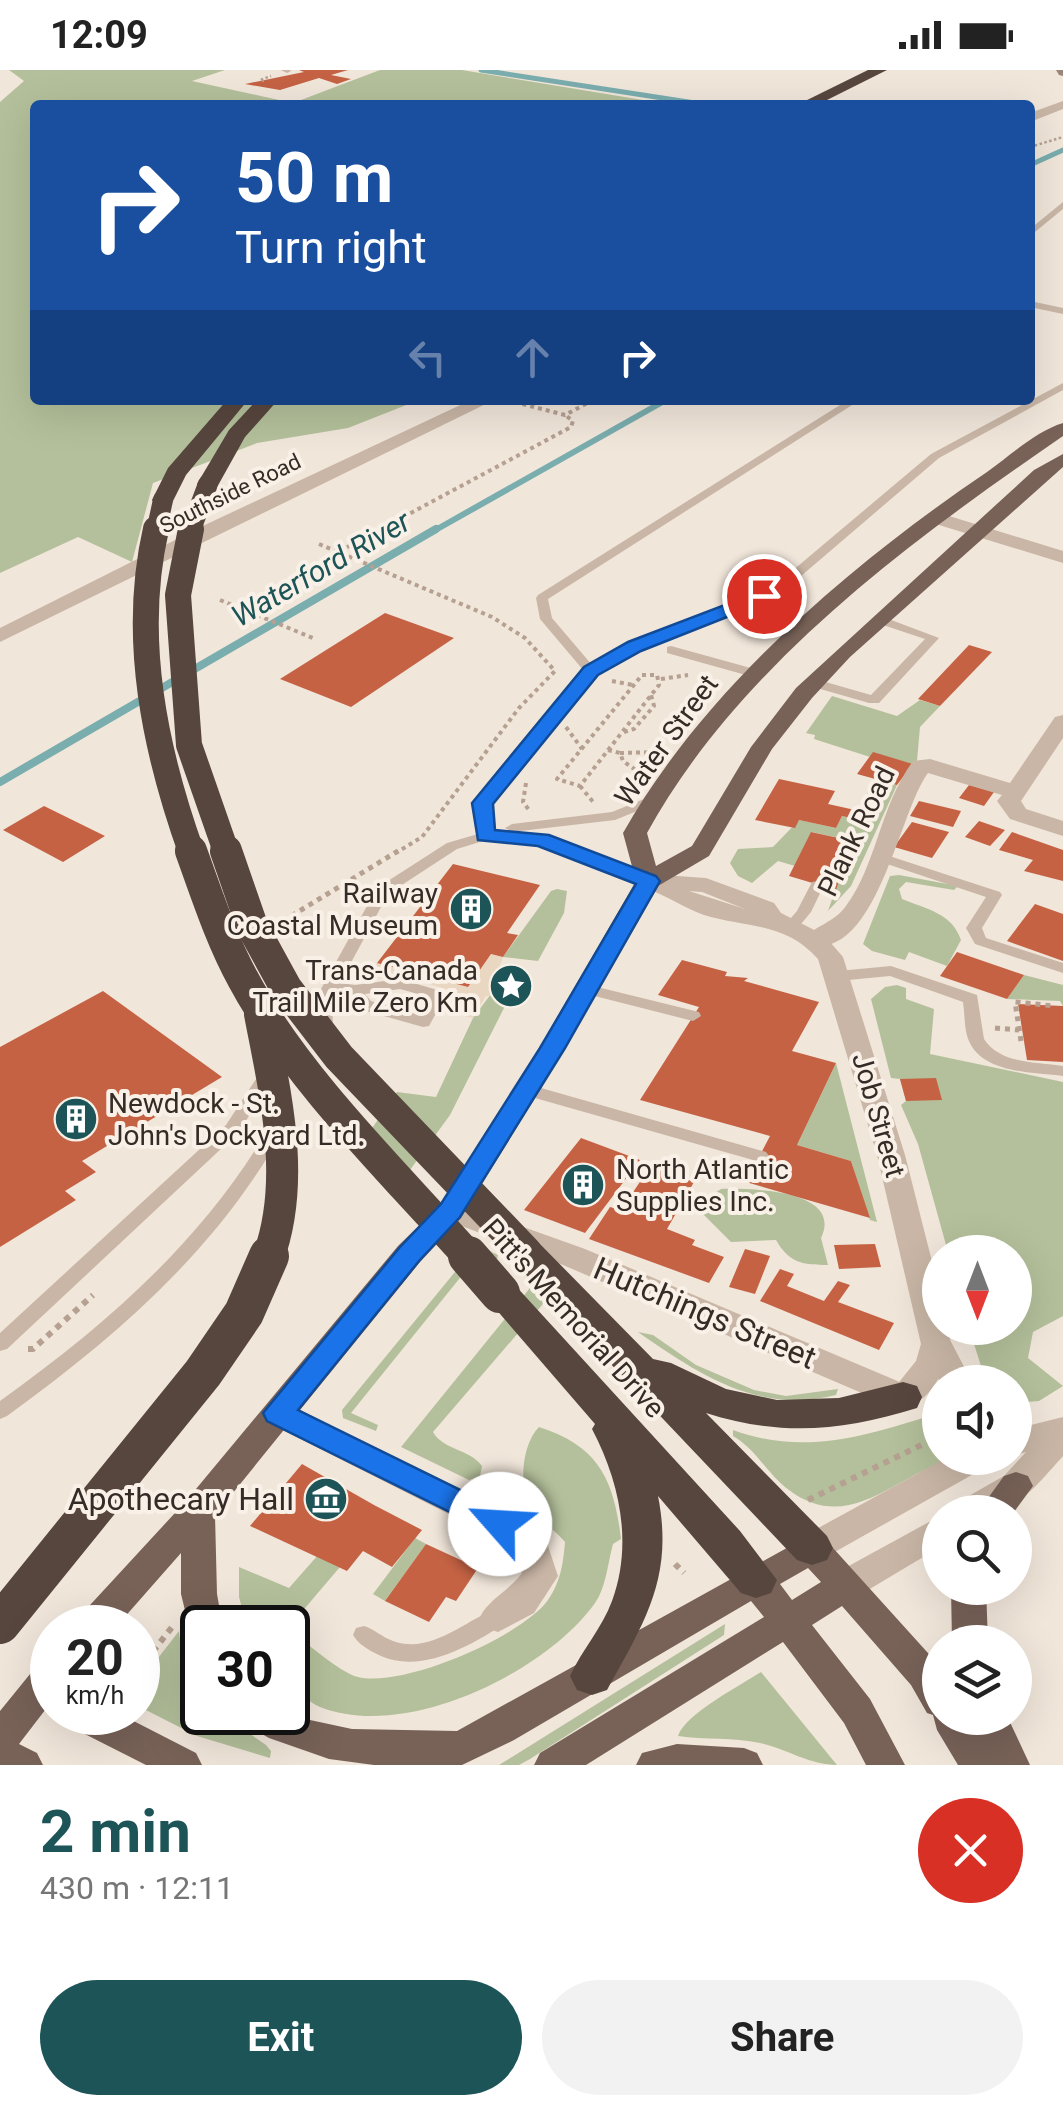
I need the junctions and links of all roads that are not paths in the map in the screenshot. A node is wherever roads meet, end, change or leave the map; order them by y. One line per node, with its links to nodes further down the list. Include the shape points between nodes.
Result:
1 (885, 74): 2 (highway); 3 (highway)
2 (818, 100)
3 (840, 100)
4 (1063, 105): 5 (street)
5 (1035, 116)
6 (1063, 205): 7 (lane)
7 (1035, 229)
8 (1035, 305): 9 (lane)
9 (1063, 311)
10 (1063, 386): 11 (lane)
11 (1035, 401)
12 (234, 405): 42 (highway, Pitt's Memorial Drive, bridge, via 162,500 147,580 146,642 169,792 217,924)
13 (263, 405): 51 (highway, Pitt's Memorial Drive, bridge, via 236,434 208,484 178,594 190,745 252,926 286,988 339,1057)
14 (474, 405): 23 (street, Southside Road)
15 (847, 405): 25 (lane, via 542,598 546,619)
16 (1028, 405): 25 (lane, via 935,456 783,585 634,646)
17 (1063, 428): 19 (main road, Water Street)
18 (1063, 459): 20 (main road)
19 (933, 517): 20 (street); 26 (main road, Water Street)
20 (979, 532): 21 (street); 22 (main road)
21 (1063, 557)
22 (878, 620): 27 (main road); 27 (lane, via 933,638 874,700)
23 (0, 636)
24 (671, 650): 26 (lane)
25 (591, 671): 32 (lane, via 482,803)
26 (754, 673): 29 (main road, Water Street)
27 (815, 683): 34 (main road, via 762,748 702,851)
28 (1063, 722): 30 (street)
29 (650, 788): 32 (lane, via 614,816); 34 (main road, Water Street, via 635,833)
30 (1014, 791): 31 (street, via 1008,801 1018,814); 33 (street, Plank Road, via 921,766)
31 (1063, 829)
32 (485, 836): 34 (lane, via 541,840); 41 (lane, via 452,846 382,891)
33 (880, 857): 36 (street, Plank Road, via 842,926); 37 (lane, via 995,895 974,928 980,941)
34 (648, 881): 36 (street, via 694,905); 39 (main road)
35 (817, 885): 36 (lane)
36 (793, 928): 38 (street, Job Street, via 830,957)
37 (1063, 968)
38 (838, 976): 44 (lane, via 891,970 971,999 984,1052); 48 (street, Job Street)
39 (586, 989): 43 (lane); 45 (main road)
40 (355, 990): 41 (lane)
41 (328, 992): 49 (lane, via 294,1016 263,1083 232,1129); 54 (lane, via 327,1027 265,1151 185,1253 56,1372)
42 (259, 1006): 52 (highway, Pitt's Memorial Drive, bridge); 71 (highway, bridge, via 276,1093 280,1209 255,1292 201,1376)
43 (693, 1016)
44 (1063, 1070)
45 (527, 1090): 46 (lane); 47 (main road)
46 (760, 1156)
47 (451, 1211): 53 (street, Hutchings Street); 55 (main road)
48 (922, 1283)
49 (0, 1344)
50 (937, 1345): 53 (street, via 930,1366)
51 (621, 1350): 53 (highway, via 686,1390 762,1415 821,1418); 64 (highway, Pitt's Memorial Drive)
52 (590, 1398): 65 (highway, Pitt's Memorial Drive); 74 (highway, via 622,1444 645,1546 634,1600)
53 (903, 1398)
54 (0, 1411)
55 (278, 1413): 62 (main road); 69 (street, via 500,1524 534,1550 540,1576 521,1602)
56 (1063, 1432): 57 (street); 59 (street)
57 (1032, 1436)
58 (943, 1475): 64 (street)
59 (1016, 1486): 60 (street); 61 (main road)
60 (1000, 1495)
61 (1009, 1495)
62 (198, 1510): 67 (main road); 68 (main road)
63 (922, 1541): 66 (street)
64 (812, 1548): 65 (main road); 66 (main road)
65 (756, 1580): 70 (main road); 74 (main road)
66 (846, 1585): 70 (main road); 73 (main road)
67 (113, 1605)
68 (196, 1605)
69 (498, 1617): 72 (lane, via 451,1643 422,1650 394,1651)
70 (788, 1619): 86 (main road); 89 (main road, via 857,1710)
71 (0, 1624)
72 (364, 1635)
73 (922, 1672)
74 (592, 1676): 81 (main road)
75 (30, 1707): 80 (main road)
76 (123, 1735): 84 (main road)
77 (300, 1735): 81 (main road, via 335,1746)
78 (960, 1735): 90 (main road)
79 (997, 1735): 91 (main road)
80 (0, 1738)
81 (468, 1745): 85 (main road)
82 (0, 1754): 83 (main road)
83 (24, 1765)
84 (182, 1765)
85 (424, 1765)
86 (553, 1765)
87 (655, 1765): 88 (main road)
88 (744, 1765)
89 (886, 1765)
90 (979, 1765)
91 (1010, 1765)

